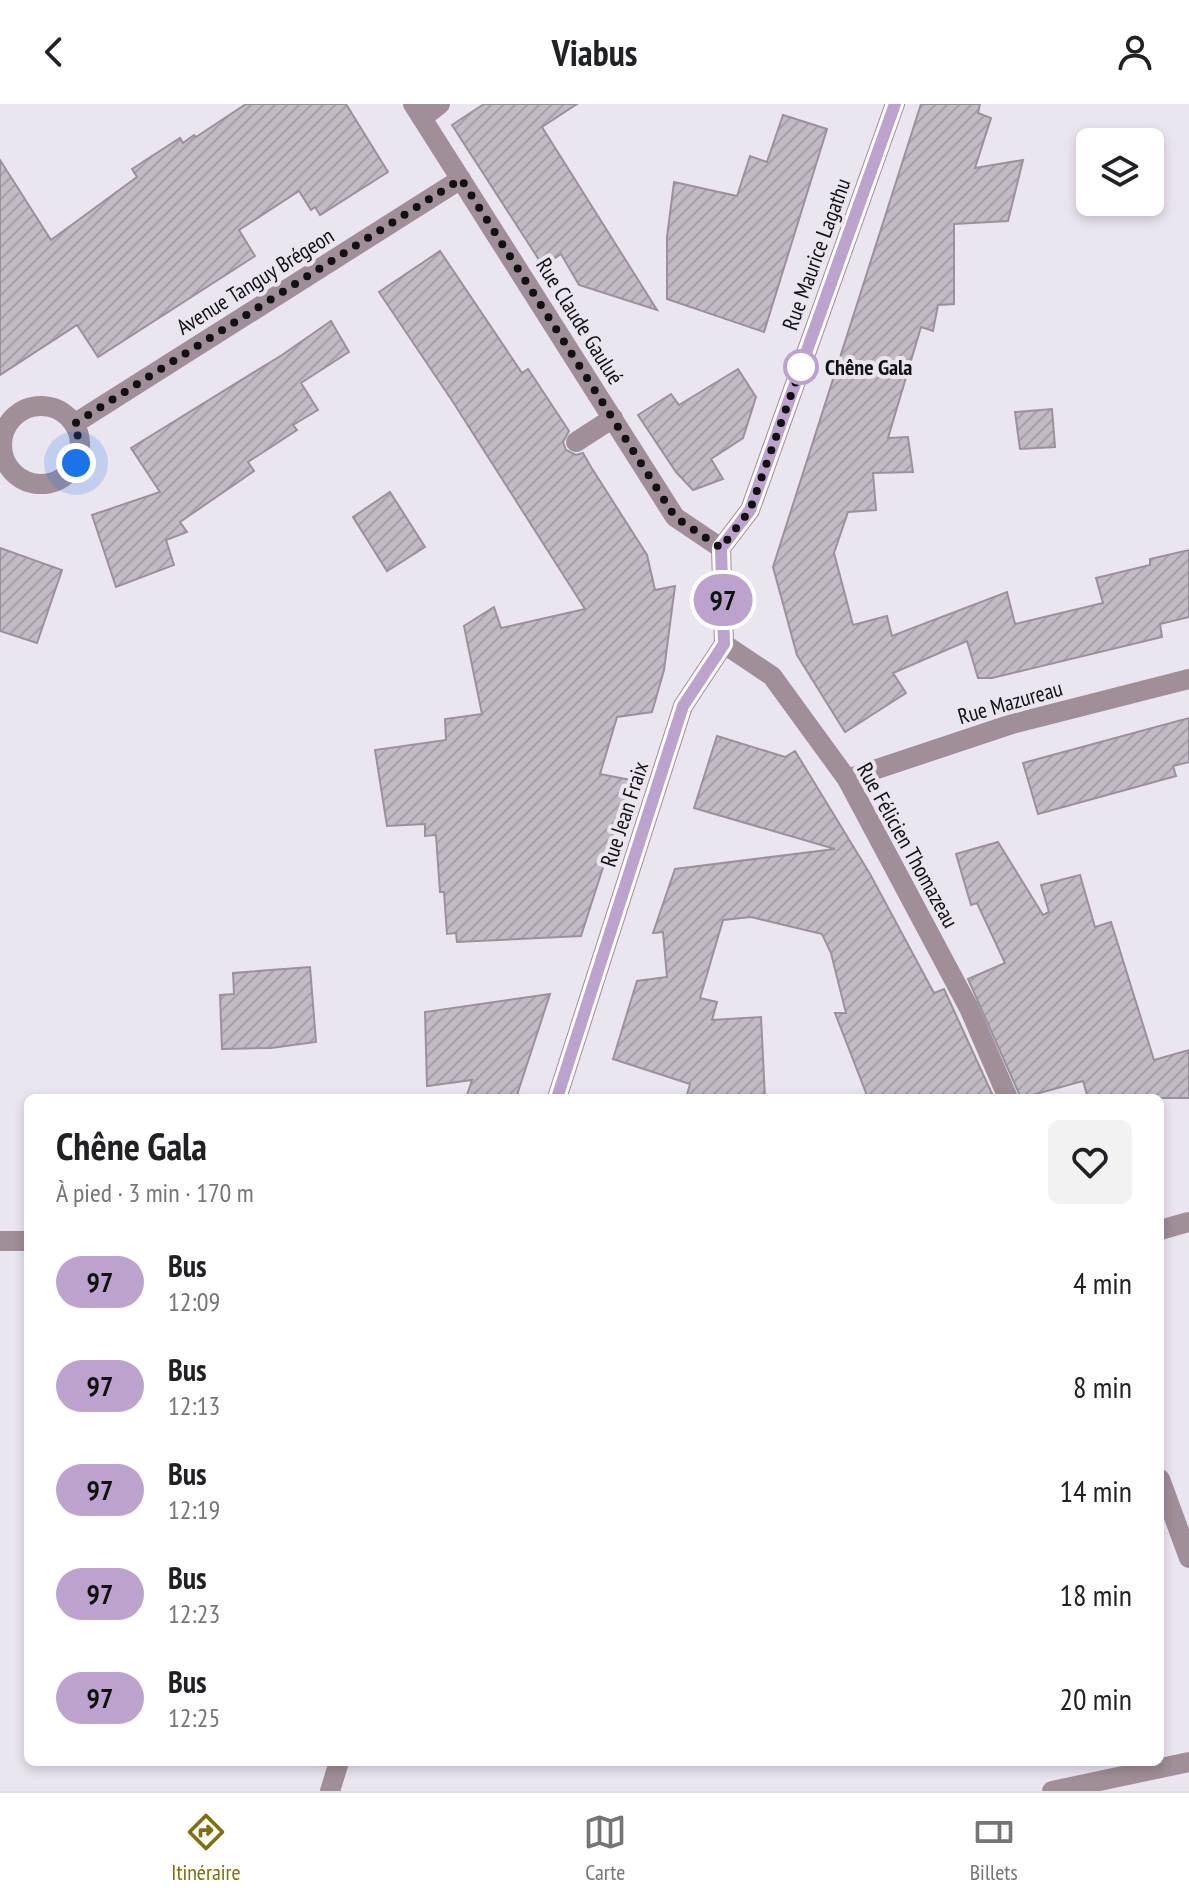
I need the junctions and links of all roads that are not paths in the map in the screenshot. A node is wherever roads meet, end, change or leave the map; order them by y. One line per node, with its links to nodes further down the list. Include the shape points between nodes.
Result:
1 (440, 104): 3 (street)
2 (895, 104): 8 (street, Rue Maurice Lagathu, via 750,510)
3 (417, 111): 4 (street, Rue Claude Gaulué)
4 (461, 179): 5 (street, Rue Claude Gaulué); 6 (street, Avenue Tanguy Brégeon)
5 (613, 418): 7 (street); 8 (street, Rue Claude Gaulué, via 675,517)
6 (74, 424)
7 (576, 442)
8 (721, 548): 9 (street)
9 (724, 644): 11 (street, Rue Félicien Thomazeau, via 772,676); 12 (street, Rue Jean Fraix, via 683,706)
10 (1189, 679): 11 (street, Rue Mazureau, via 1012,724)
11 (847, 779): 13 (street, Rue Félicien Thomazeau, via 969,1008)
12 (558, 1094)
13 (1006, 1094)
14 (1189, 1222): 15 (street)
15 (1164, 1229)
16 (0, 1241): 17 (street)
17 (24, 1241)
18 (1164, 1490): 19 (street)
19 (1189, 1558)
20 (1189, 1762): 23 (street)
21 (338, 1766): 22 (street)
22 (330, 1791)
23 (1052, 1791)

